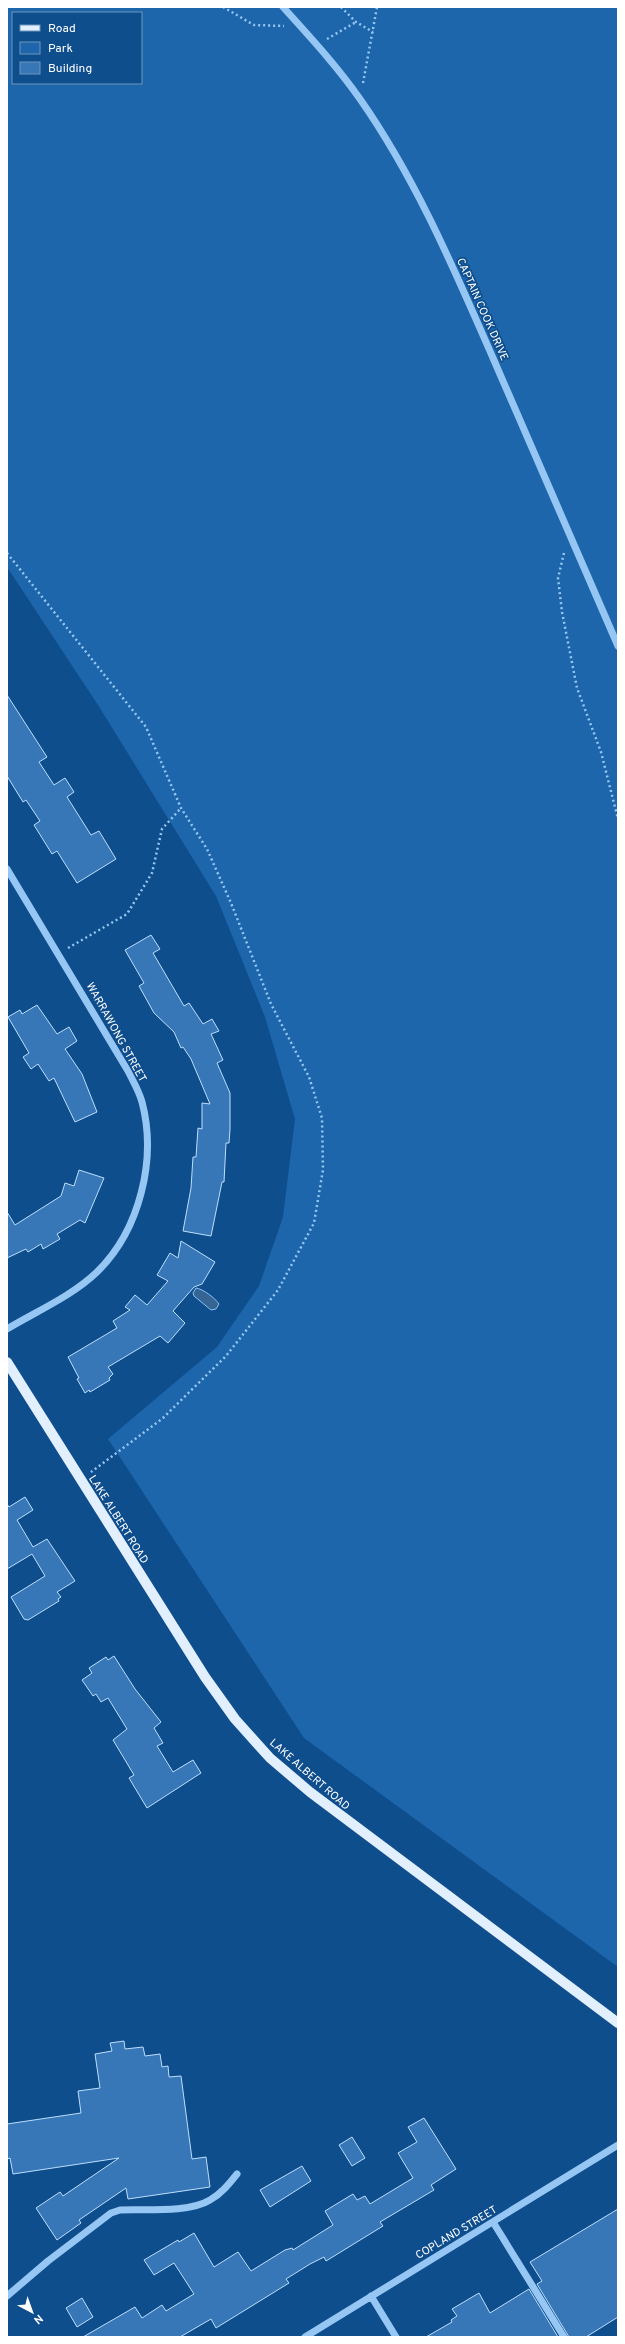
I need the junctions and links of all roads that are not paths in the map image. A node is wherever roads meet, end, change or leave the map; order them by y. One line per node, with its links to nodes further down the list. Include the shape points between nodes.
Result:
1 (283, 7): 2 (street, CAPTAIN COOK DRIVE, via 317,44 360,99 396,155 443,245)
2 (618, 646)
3 (7, 869): 4 (street, WARRAWONG STREET, via 128,1071 142,1101 147,1132 142,1193 115,1251 97,1272 71,1292)
4 (7, 1329)
5 (7, 1362): 6 (main road, LAKE ALBERT ROAD, via 204,1677 235,1719 270,1758 352,1825)
6 (618, 2023)
7 (618, 2145): 9 (street, COPLAND STREET)
8 (237, 2174): 10 (street, via 226,2188 210,2200 194,2207 120,2210 111,2213)
9 (493, 2222): 11 (street, COPLAND STREET); 14 (street)
10 (7, 2296)
11 (371, 2296): 12 (street, COPLAND STREET); 13 (street)
12 (305, 2337)
13 (396, 2337)
14 (564, 2337)

